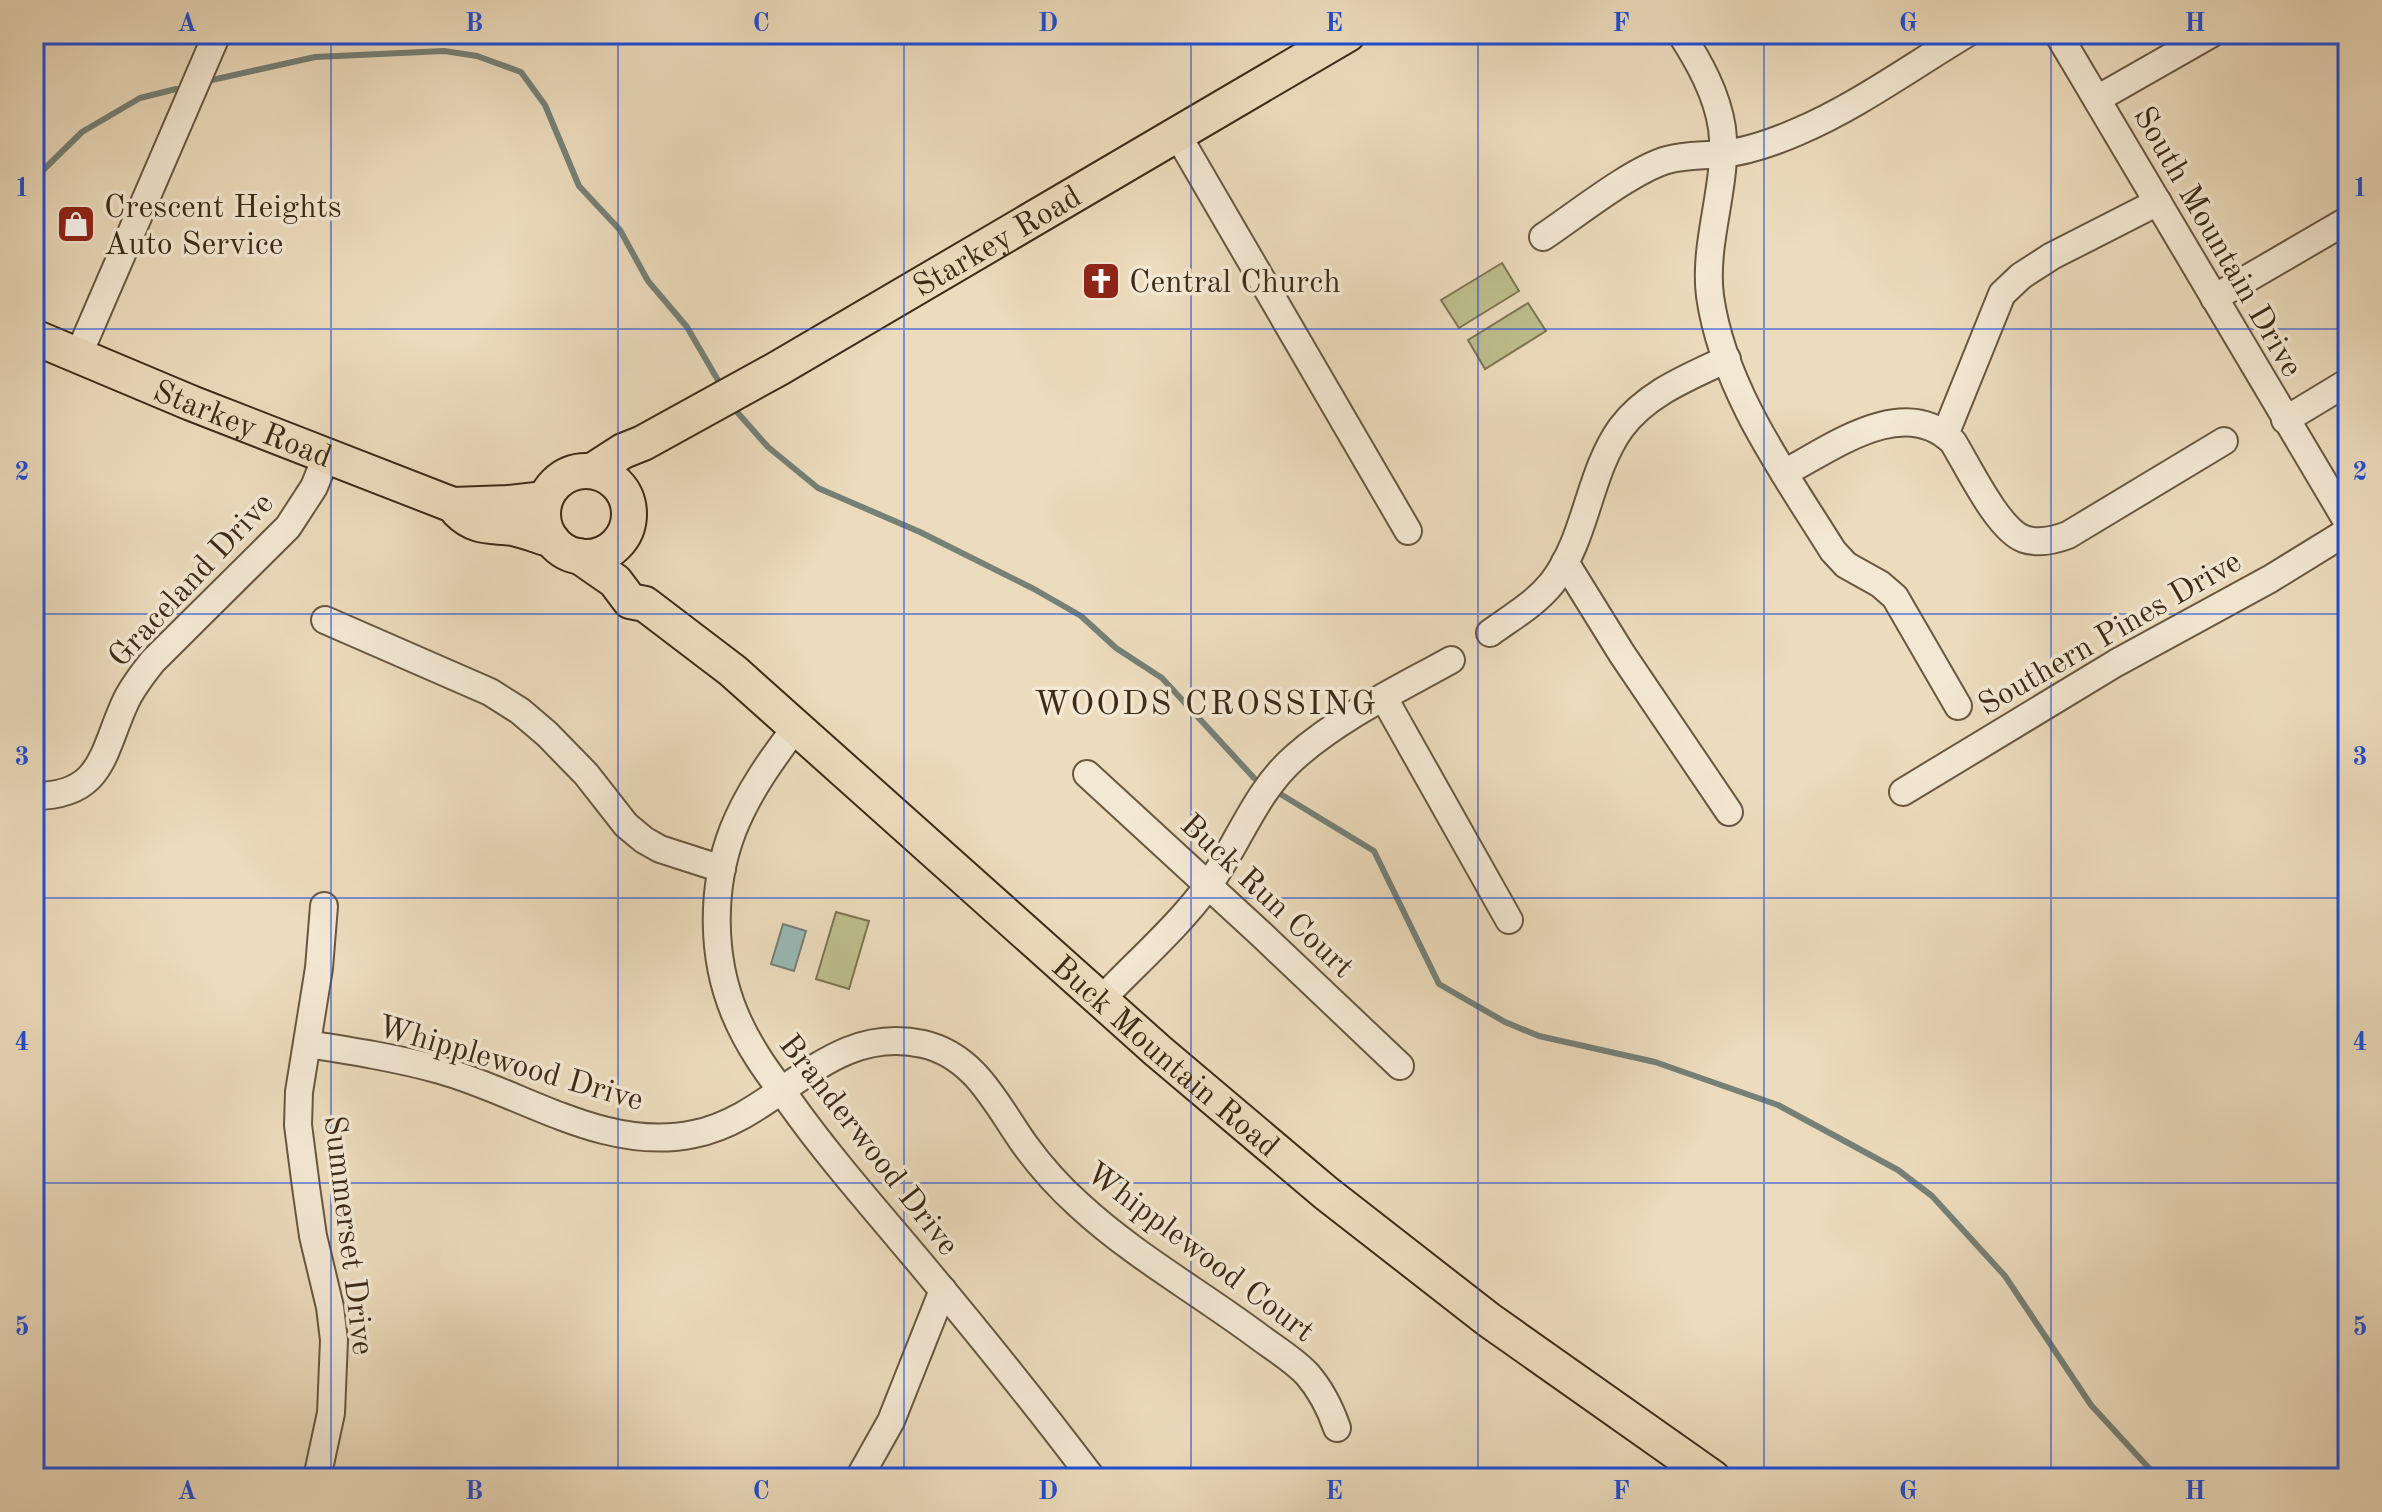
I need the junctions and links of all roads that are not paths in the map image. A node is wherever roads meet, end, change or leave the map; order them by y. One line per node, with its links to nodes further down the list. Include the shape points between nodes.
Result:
1 (217, 34): 15 (street)
2 (1348, 34): 8 (main road, Starkey Road)
3 (1681, 34): 9 (street, via 1716,102)
4 (1966, 34): 9 (street, via 1823,120 1760,146)
5 (2058, 34): 7 (street, South Mountain Drive)
6 (2211, 34): 7 (street)
7 (2097, 99): 10 (street, South Mountain Drive)
8 (1177, 134): 21 (main road, Starkey Road); 29 (street)
9 (1723, 154): 12 (street, via 1698,154 1648,167); 16 (street, via 1709,287)
10 (2158, 202): 13 (street, South Mountain Drive); 19 (street, via 2052,256 2002,294)
11 (2348, 220): 13 (street)
12 (1543, 237)
13 (2214, 298): 18 (street, South Mountain Drive)
14 (34, 337): 15 (main road, Starkey Road)
15 (78, 356): 22 (main road, Starkey Road)
16 (1727, 359): 24 (street, via 1747,411); 33 (street, via 1665,389 1622,427 1605,454)
17 (2348, 382): 18 (street)
18 (2285, 420): 28 (street, South Mountain Drive)
19 (1945, 435): 20 (street, via 2000,518 2023,539 2041,541 2068,535); 24 (street, via 1925,424 1894,422)
20 (2224, 441)
21 (643, 443): 23 (main road, Starkey Road); 25 (main road)
22 (326, 457): 27 (main road, Starkey Road); 43 (street, Graceland Drive, via 288,527 138,680 105,756 87,782 67,792)
23 (592, 471): 25 (main road, via 606,475); 26 (main road, via 563,476)
24 (1784, 473): 39 (street, via 1833,551 1895,597)
25 (625, 496): 31 (main road, via 629,508)
26 (545, 499): 27 (main road, Starkey Road); 32 (main road, via 545,528)
27 (453, 505): 32 (main road, Starkey Road, via 468,521 513,528)
28 (2348, 523)
29 (1408, 531)
30 (2348, 531): 42 (street, Southern Pines Drive)
31 (624, 533): 32 (main road, via 616,544 593,556); 34 (main road)
32 (566, 548): 34 (main road, Buck Mountain Road, via 615,581 630,601)
33 (1565, 562): 36 (street, via 1535,601); 44 (street)
34 (645, 604): 40 (main road, Buck Mountain Road)
35 (325, 620): 45 (street, via 490,692 547,734 644,840)
36 (1490, 633)
37 (1451, 660): 38 (street)
38 (1384, 698): 46 (street, via 1294,758 1258,800); 48 (street)
39 (1958, 706)
40 (796, 727): 45 (street, Branderwood Drive, via 747,799); 49 (main road, Buck Mountain Road)
41 (1087, 774): 46 (street, Buck Run Court)
42 (1903, 792)
43 (34, 796)
44 (1729, 812)
45 (722, 869): 52 (street, Branderwood Drive, via 717,907 724,980 751,1048)
46 (1208, 885): 49 (street); 51 (street, Buck Run Court)
47 (324, 906): 50 (street, Summerset Drive)
48 (1509, 920)
49 (1101, 1000): 58 (main road, Buck Mountain Road, via 1326,1193 1489,1320)
50 (307, 1044): 52 (street, Whipplewood Drive, via 441,1070 571,1119 643,1138 698,1134); 55 (street, Summerset Drive, via 298,1125 334,1340 331,1413)
51 (1400, 1066)
52 (780, 1090): 53 (street, Branderwood Drive); 54 (street, Whipplewood Court, via 855,1046 905,1040 950,1055 986,1086 1044,1171 1079,1206 1305,1372)
53 (943, 1290): 56 (street, via 891,1421); 57 (street, Branderwood Drive)
54 (1337, 1428)
55 (317, 1478)
56 (859, 1478)
57 (1092, 1478)
58 (1713, 1478)

